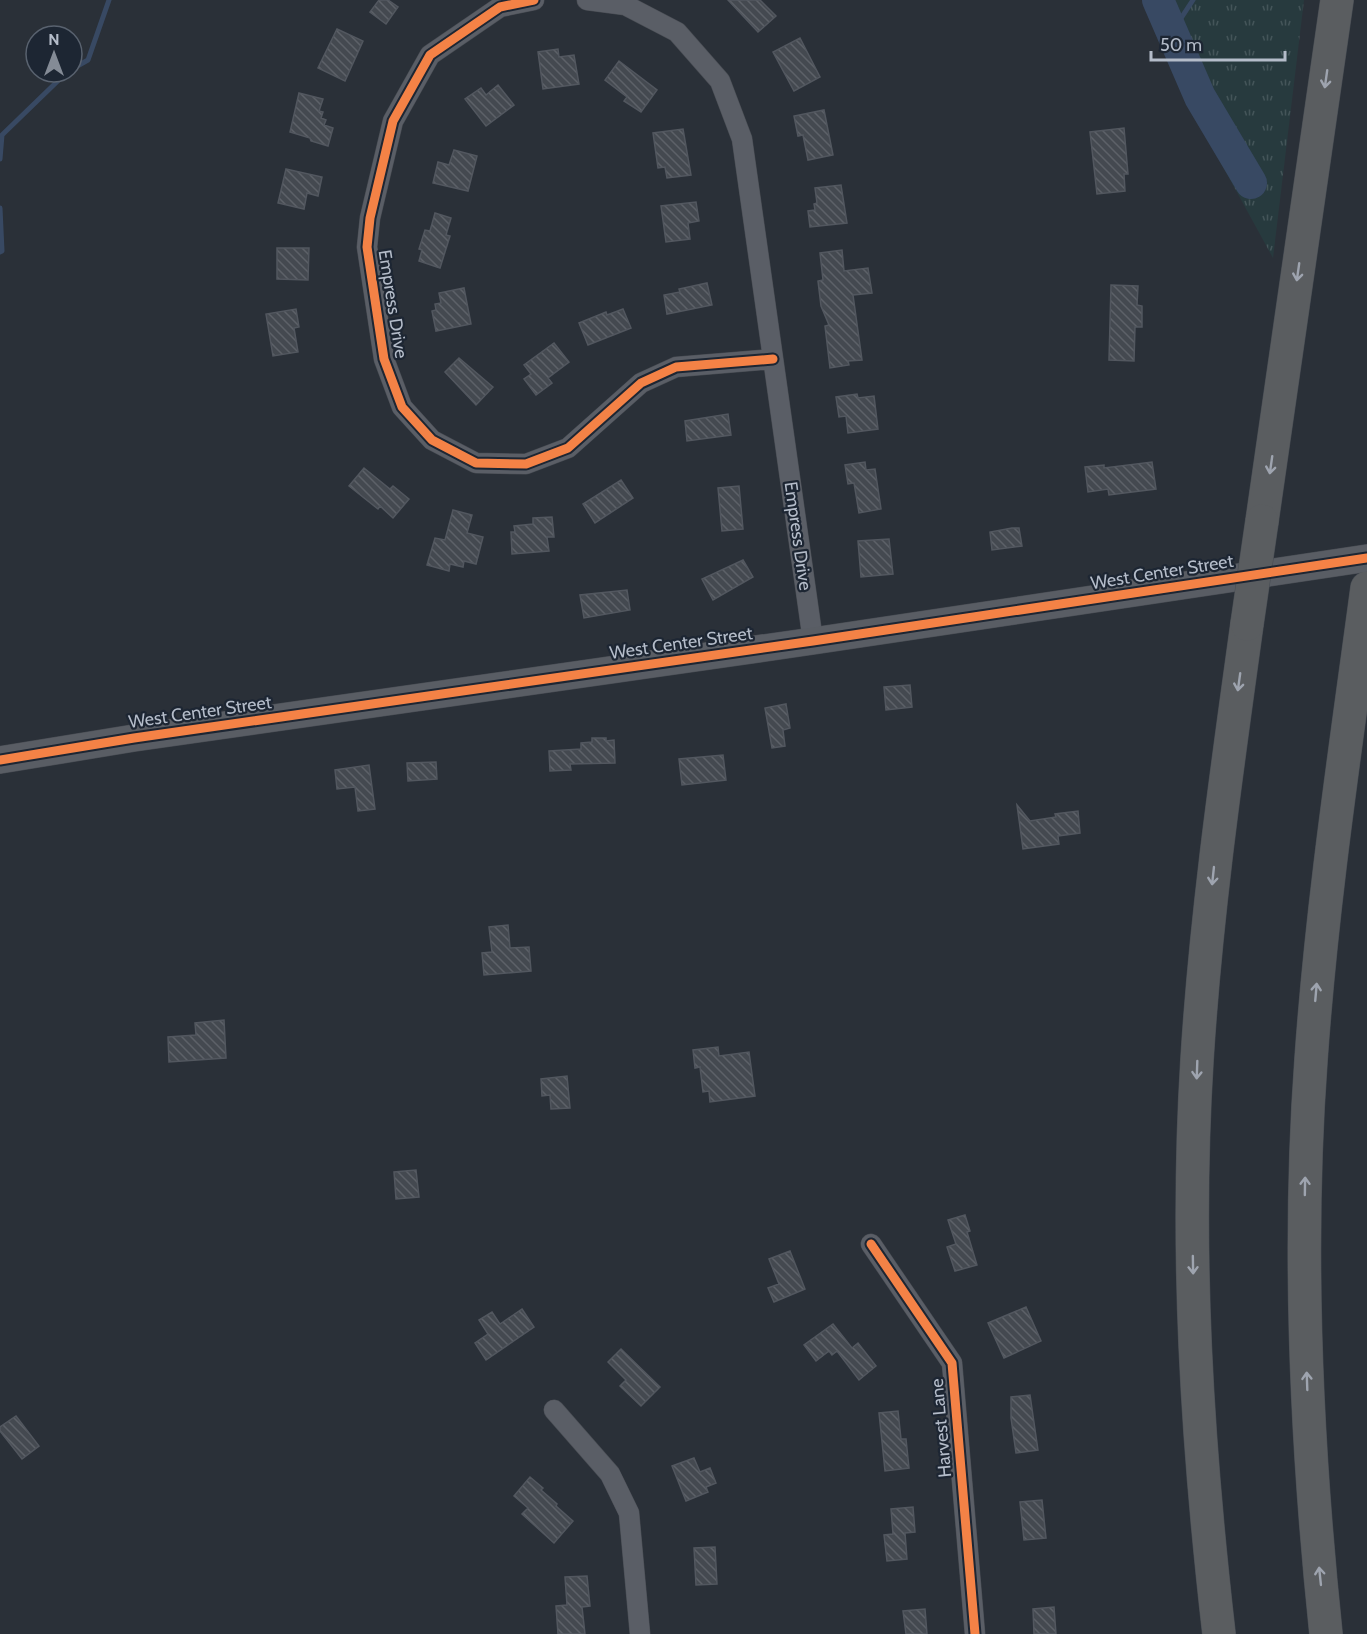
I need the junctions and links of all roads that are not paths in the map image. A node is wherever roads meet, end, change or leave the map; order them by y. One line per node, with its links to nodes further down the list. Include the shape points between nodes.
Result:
1 (534, 0): 4 (street, Empress Drive, via 500,7 430,55 393,121 367,247 384,359 402,407 432,440 476,463 526,464 568,448 641,383 676,367)
2 (587, 0): 4 (street, Empress Drive, via 625,5 678,32 720,81 742,139)
3 (1337, 0): 13 (highway, one-way to 13, bridge, via 1262,521 1204,964 1192,1257 1201,1452)
4 (773, 359): 7 (street, Empress Drive)
5 (1367, 558): 7 (street, West Center Street)
6 (1365, 599): 14 (highway, one-way to 6, via 1309,1443 1304,1255 1306,1160 1318,973)
7 (813, 641): 8 (street, West Center Street)
8 (0, 760)
9 (871, 1244): 12 (street, Harvest Lane, via 951,1363)
10 (554, 1410): 11 (street, via 610,1474 629,1513)
11 (640, 1634)
12 (975, 1634)
13 (1219, 1634)
14 (1326, 1634)

